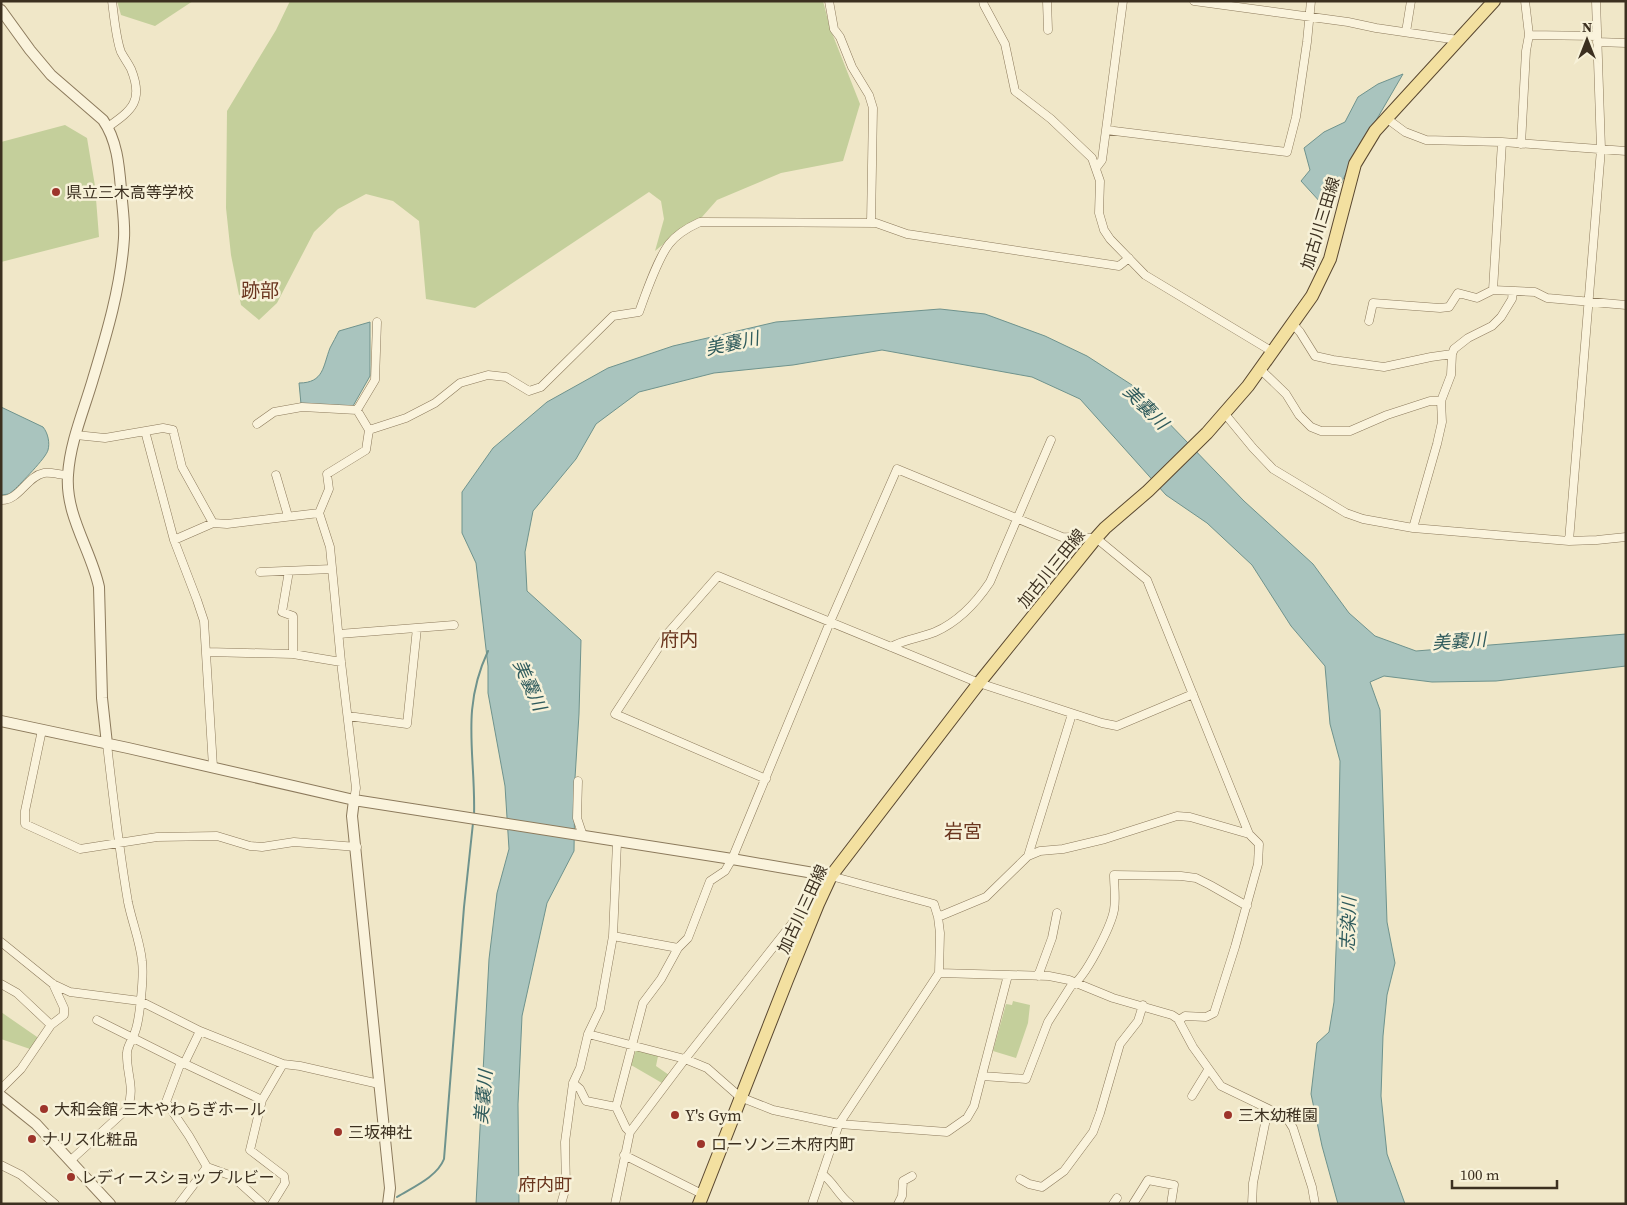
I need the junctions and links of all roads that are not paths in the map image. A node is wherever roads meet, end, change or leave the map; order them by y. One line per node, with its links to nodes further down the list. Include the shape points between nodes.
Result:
1 (112, 1): 21 (street, via 121,51 137,92 129,112)
2 (829, 1): 28 (street, via 834,29 869,95 872,108)
3 (984, 1): 27 (street, via 1004,44 1016,91 1084,149)
4 (1047, 1): 14 (street)
5 (1123, 1): 22 (street)
6 (1194, 1): 13 (street)
7 (1311, 1): 13 (street)
8 (1411, 1): 15 (street)
9 (1494, 1): 18 (main road, 加古川三田線)
10 (1525, 1): 16 (street)
11 (1596, 1): 17 (street)
12 (1, 10): 21 (street, via 52,75 94,111)
13 (1309, 17): 15 (street); 22 (street, via 1296,117 1287,152)
14 (1048, 30)
15 (1406, 32): 18 (street)
16 (1529, 35): 17 (street); 24 (street)
17 (1597, 39): 19 (street); 25 (street)
18 (1458, 40): 20 (main road, 加古川三田線)
19 (1626, 42)
20 (1386, 118): 23 (street, via 1405,132 1426,140); 36 (main road, 加古川三田線, via 1355,164 1330,259 1312,296)
21 (108, 128): 46 (street, via 118,160 124,236 115,296)
22 (1106, 130): 27 (street, via 1102,160)
23 (1502, 142): 24 (street); 30 (street)
24 (1521, 144): 25 (street)
25 (1601, 149): 26 (street); 32 (street)
26 (1626, 150)
27 (1096, 168): 29 (street, via 1100,180 1099,213 1104,230)
28 (871, 223): 29 (street, via 907,234 1119,266); 44 (street, via 700,222 669,244 639,312 613,316 541,387 529,391 506,377 488,375 460,382 435,403 406,418)
29 (1129, 258): 37 (street, via 1145,275)
30 (1493, 290): 31 (street); 34 (street, via 1477,298 1458,293 1449,307 1440,308 1374,303)
31 (1513, 291): 32 (street, via 1535,292 1547,298); 38 (street, via 1501,317 1492,326 1468,338)
32 (1589, 301): 33 (street); 59 (street)
33 (1626, 305)
34 (1369, 321)
35 (376, 322): 41 (street, via 375,380)
36 (1293, 324): 37 (main road, 加古川三田線); 38 (street, via 1315,356 1333,360 1384,367)
37 (1273, 352): 39 (main road, 加古川三田線)
38 (1452, 354): 40 (street, via 1451,375)
39 (1260, 369): 40 (street, via 1286,394 1298,415 1321,431 1350,431 1387,415 1430,401); 42 (main road, 加古川三田線)
40 (1441, 401): 55 (street, via 1442,422)
41 (357, 410): 43 (street, via 302,408 274,412); 44 (street)
42 (1225, 414): 55 (street, via 1273,469 1346,513); 57 (main road, 加古川三田線)
43 (257, 424)
44 (369, 430): 51 (street, via 366,450 327,474 328,489)
45 (145, 431): 46 (street, via 105,438); 54 (street, via 173,430 182,467); 58 (street)
46 (76, 435): 48 (street)
47 (1051, 440): 53 (street)
48 (68, 475): 50 (street, via 44,473 17,494); 77 (street, via 70,502 100,587 102,698)
49 (276, 475): 52 (street)
50 (1, 500)
51 (319, 513): 52 (street); 60 (street, via 330,547)
52 (288, 516): 54 (street)
53 (1018, 519): 57 (street, via 1062,537); 63 (street, via 896,469); 67 (street, via 990,582 959,618 935,632)
54 (213, 524): 58 (street)
55 (1413, 528): 59 (street)
56 (1626, 537): 59 (street)
57 (1096, 538): 71 (main road, 加古川三田線); 72 (street, via 1147,580)
58 (174, 540): 68 (street, via 198,600)
59 (1569, 541)
60 (332, 569): 61 (street); 66 (street)
61 (288, 571): 62 (street); 69 (street, via 282,612 293,616)
62 (260, 572)
63 (830, 622): 67 (street); 79 (street); 79 (street, via 718,576 668,633 615,714)
64 (454, 624): 65 (street)
65 (417, 628): 66 (street); 74 (street, via 406,724)
66 (339, 634): 70 (street)
67 (891, 647): 71 (street)
68 (207, 652): 69 (street); 78 (street)
69 (293, 654): 70 (street)
70 (341, 662): 74 (street)
71 (979, 683): 73 (street); 89 (main road, 加古川三田線)
72 (1193, 694): 73 (street, via 1117,726); 82 (street)
73 (1072, 714): 87 (street)
74 (348, 716): 81 (street, via 356,788)
75 (1, 721): 76 (street)
76 (42, 730): 77 (street); 85 (street, via 25,824 80,849)
77 (107, 744): 78 (street); 85 (street)
78 (213, 767): 81 (street)
79 (766, 779): 88 (street)
80 (578, 782): 83 (street, via 577,818)
81 (354, 800): 83 (street); 86 (street, via 352,816)
82 (1249, 834): 87 (street, via 1204,820 1177,816 1104,840); 91 (street, via 1259,844 1258,864)
83 (583, 836): 84 (street)
84 (617, 842): 88 (street); 94 (street)
85 (119, 843): 86 (street, via 157,837 217,836 256,847 294,842); 103 (street, via 128,905 143,962)
86 (356, 847): 118 (street)
87 (1028, 856): 93 (street, via 986,897)
88 (732, 859): 89 (street); 96 (street, via 725,871 710,881 688,938)
89 (831, 876): 90 (main road, 加古川三田線); 93 (street, via 934,904)
90 (818, 904): 112 (street, via 809,902); 122 (main road, 加古川三田線)
91 (1247, 906): 100 (street, via 1196,878 1114,875 1112,917); 106 (street, via 1214,1013 1206,1017 1185,1016)
92 (1056, 913): 99 (street, via 1052,938)
93 (938, 917): 97 (street)
94 (612, 936): 96 (street); 109 (street, via 600,1009)
95 (1, 942): 102 (street)
96 (678, 948): 111 (street, via 662,978 643,1003)
97 (939, 973): 98 (street); 126 (street)
98 (1008, 975): 99 (street); 116 (street)
99 (1038, 976): 100 (street)
100 (1077, 983): 104 (street, via 1113,998); 116 (street, via 1071,986 1048,1022 1026,1079)
101 (1, 984): 107 (street, via 17,993)
102 (54, 984): 103 (street, via 70,992); 107 (street, via 64,1015)
103 (140, 1001): 108 (street); 110 (street)
104 (1143, 1005): 106 (street); 134 (street, via 1138,1021 1120,1044 1093,1132 1064,1171 1042,1187)
105 (97, 1020): 110 (street)
106 (1179, 1020): 115 (street)
107 (51, 1025): 119 (street, via 21,1069)
108 (200, 1031): 113 (street); 114 (street)
109 (588, 1034): 111 (street); 117 (street)
110 (133, 1037): 113 (street); 129 (street, via 127,1051 131,1086 127,1109)
111 (632, 1046): 112 (street); 124 (street)
112 (685, 1059): 122 (street, via 707,1068); 127 (street)
113 (183, 1063): 123 (street); 131 (street, via 166,1102)
114 (283, 1064): 118 (street); 123 (street)
115 (1208, 1070): 121 (street); 125 (street, via 1221,1086)
116 (982, 1076): 126 (street, via 974,1106 967,1118 948,1132)
117 (573, 1083): 124 (street, via 586,1101); 142 (street, via 565,1142 566,1187)
118 (379, 1084): 141 (street, via 390,1188)
119 (1, 1089)
120 (1, 1096): 129 (street, via 36,1124)
121 (1192, 1096)
122 (740, 1097): 126 (street, via 773,1110); 135 (main road, 加古川三田線)
123 (262, 1100): 140 (street, via 250,1150 284,1176 285,1183)
124 (616, 1107): 127 (street)
125 (1268, 1109): 149 (street, via 1253,1183); 150 (street, via 1288,1120 1293,1128)
126 (839, 1124): 132 (street)
127 (630, 1132): 128 (street)
128 (624, 1155): 135 (street); 143 (street)
129 (71, 1160): 137 (street)
130 (1, 1165): 136 (street, via 21,1175)
131 (207, 1167): 138 (street); 139 (street, via 232,1176)
132 (822, 1174): 144 (street); 145 (street)
133 (912, 1176): 146 (street, via 903,1181)
134 (1020, 1179)
135 (700, 1199)
136 (55, 1204)
137 (110, 1204)
138 (179, 1204)
139 (263, 1204)
140 (272, 1204)
141 (388, 1204)
142 (562, 1204)
143 (614, 1204)
144 (812, 1204)
145 (850, 1204)
146 (898, 1204)
147 (1133, 1204): 148 (street, via 1148,1180 1174,1185)
148 (1171, 1204)
149 (1252, 1204)
150 (1315, 1204)

